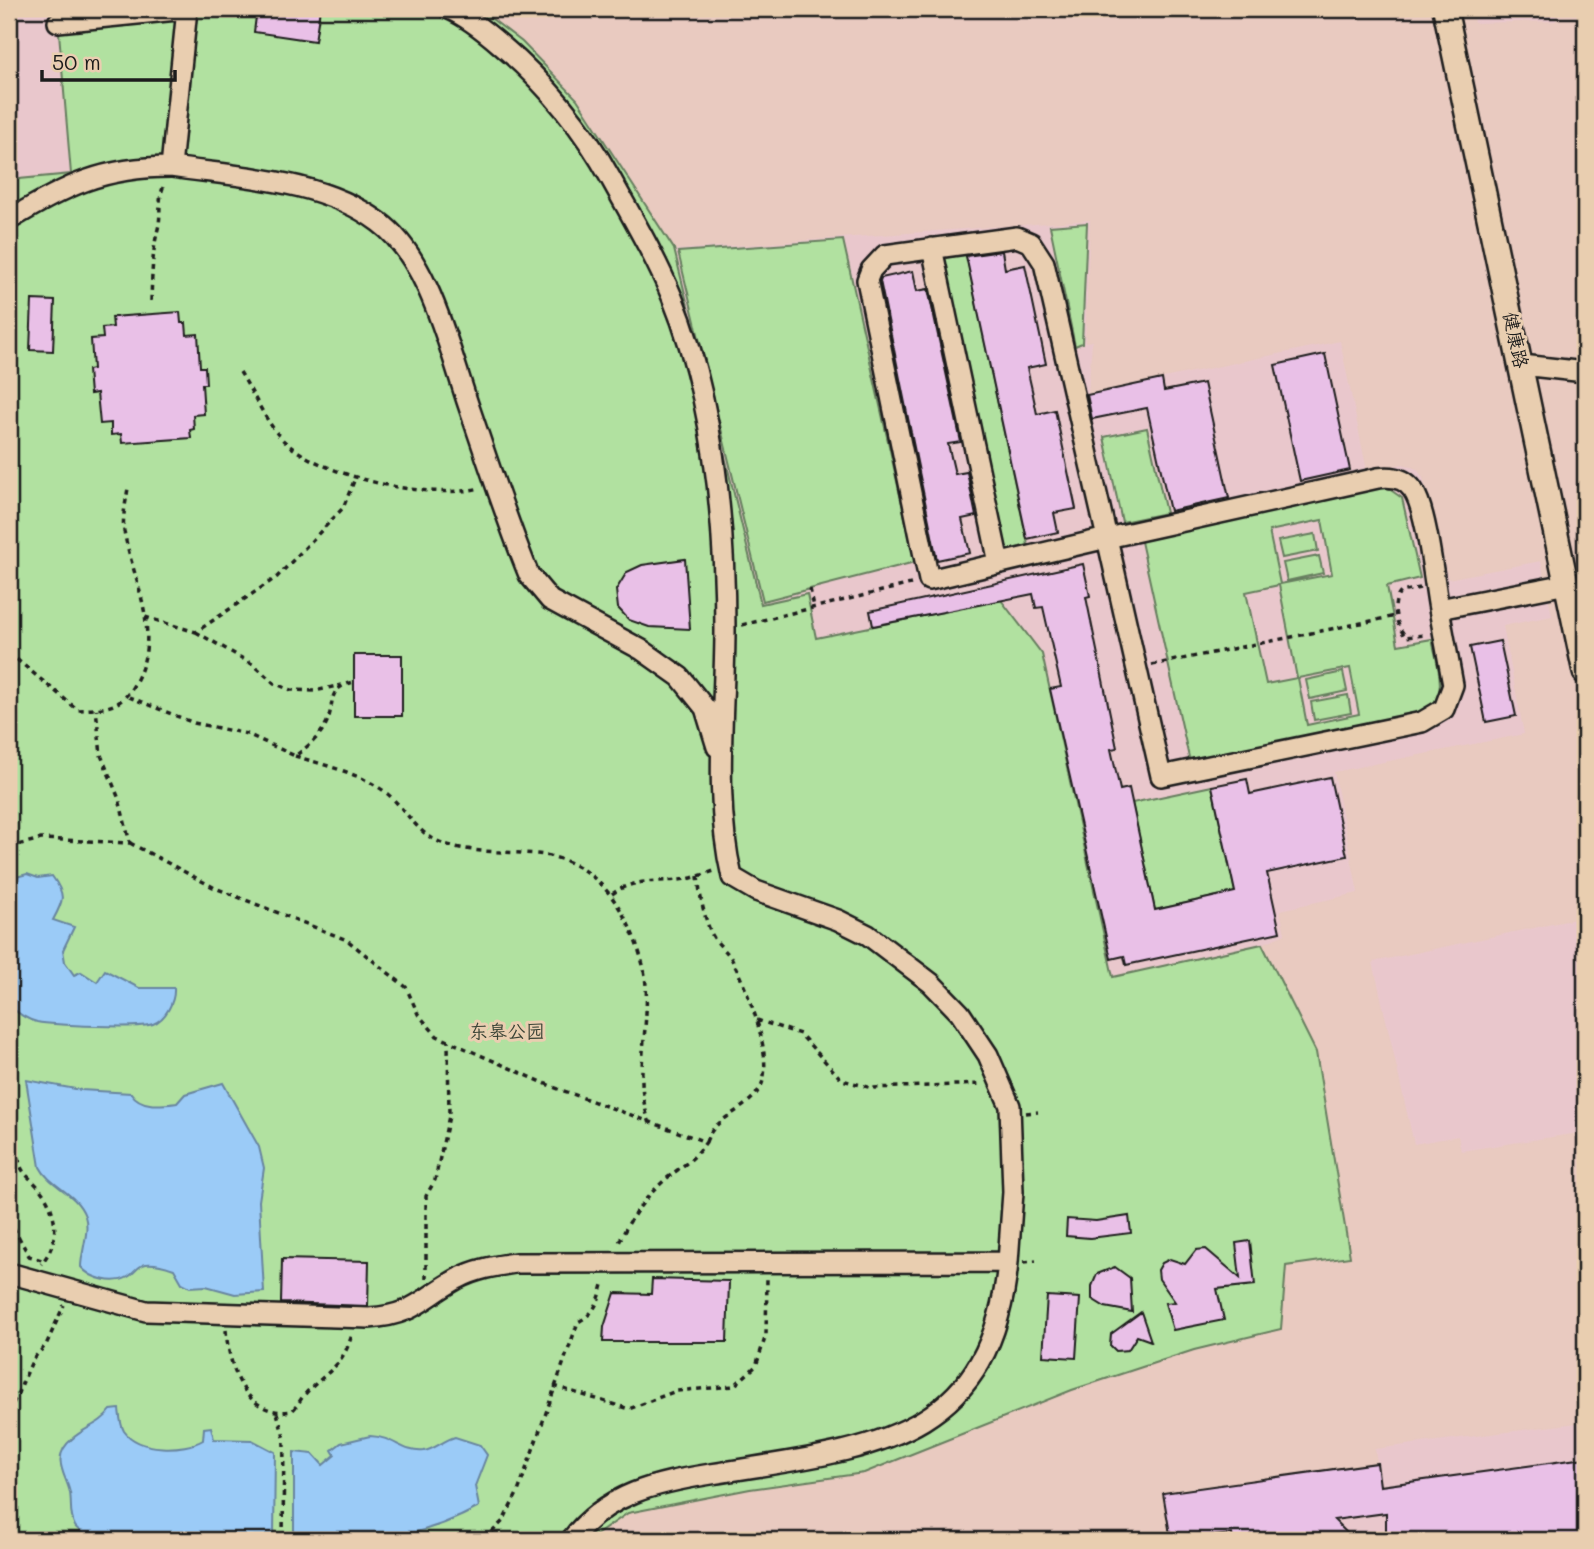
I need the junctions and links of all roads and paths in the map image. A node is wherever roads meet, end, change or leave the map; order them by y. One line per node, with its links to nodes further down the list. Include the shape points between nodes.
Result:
1 (187, 9): 4 (street); 5 (street)
2 (449, 9): 24 (street, via 537,75 567,109 601,160 672,297 693,358 709,435 723,556)
3 (1445, 9): 9 (main road, 健康路)
4 (58, 22)
5 (170, 167): 6 (street, via 130,167 88,178); 8 (path, via 158,205); 13 (street, via 286,184 342,202 379,222 407,250 434,306)
6 (9, 220)
7 (932, 248): 15 (street, via 1017,237 1038,251); 16 (street); 17 (street, via 884,256 867,280)
8 (151, 301)
9 (1522, 365): 11 (street); 18 (main road, 健康路)
10 (240, 372): 12 (path, via 283,440)
11 (1585, 372)
12 (356, 476): 13 (path, via 424,491 467,491); 25 (path, via 343,508 277,577)
13 (495, 485): 34 (street, via 529,575 550,600 642,650 680,677 705,708)
14 (128, 488): 23 (path, via 123,527)
15 (1107, 538): 16 (street); 21 (street, via 1388,477 1406,483 1418,499); 27 (street)
16 (999, 563): 17 (street)
17 (930, 580): 20 (path)
18 (1567, 584): 21 (street); 28 (main road, 健康路)
19 (810, 589): 20 (path)
20 (814, 607): 24 (path)
21 (1439, 608): 22 (path, via 1424,588 1401,592 1395,599); 22 (path, via 1432,632 1410,638 1402,633); 27 (street, via 1453,685 1444,709 1433,717 1161,776)
22 (1396, 616): 27 (path)
23 (145, 617): 25 (path); 31 (path, via 149,644)
24 (725, 629): 34 (street)
25 (196, 632): 30 (path, via 290,690)
26 (9, 653): 32 (path, via 78,709)
27 (1137, 668)
28 (1585, 672)
29 (354, 682): 30 (path)
30 (342, 685): 33 (path, via 335,692 326,726)
31 (129, 696): 32 (path); 33 (path, via 194,723 247,734)
32 (96, 709): 35 (path, via 101,755)
33 (295, 756): 39 (path, via 380,789 398,802 419,829 441,843 562,860)
34 (722, 769): 37 (street)
35 (130, 843): 36 (path, via 41,839); 41 (path, via 215,888 347,940 406,987 418,1014 437,1036)
36 (9, 847)
37 (729, 864): 38 (path); 42 (street, via 732,877 868,935 931,983 961,1013)
38 (698, 876): 39 (path, via 622,886); 40 (path, via 702,909 713,937 730,957)
39 (612, 894): 44 (path, via 630,925 643,967 647,999 643,1091)
40 (757, 1020): 42 (path, via 800,1034 842,1080 872,1088); 45 (path, via 762,1084 750,1102 718,1123)
41 (448, 1041): 44 (path); 53 (path, via 449,1116 435,1180 426,1195)
42 (1000, 1084): 50 (street, via 1010,1106 1013,1192)
43 (9, 1119): 47 (path, via 15,1128 21,1168 48,1199 54,1214 53,1245)
44 (650, 1123): 45 (path)
45 (706, 1142): 48 (path, via 691,1163 647,1198 628,1223)
46 (9, 1219): 47 (path, via 29,1256)
47 (45, 1261): 51 (path)
48 (610, 1262): 49 (street); 53 (street, via 515,1263 480,1269); 56 (path, via 597,1307 578,1322)
49 (767, 1262): 50 (street); 56 (path, via 766,1335 756,1366 734,1386 676,1391 629,1409)
50 (1007, 1262): 63 (street, via 1004,1301 994,1337 949,1404 914,1428 874,1444 653,1484 601,1510)
51 (18, 1275): 52 (street)
52 (72, 1291): 54 (street, via 146,1311); 57 (path)
53 (426, 1301): 55 (street, via 394,1317)
54 (224, 1314): 55 (street); 58 (path, via 230,1354 242,1387 261,1408)
55 (356, 1318): 58 (path, via 337,1366 292,1411)
56 (554, 1386): 62 (path, via 518,1492 503,1521 488,1536)
57 (9, 1413)
58 (277, 1413): 61 (path, via 284,1437)
59 (9, 1527): 60 (path)
60 (20, 1540)
61 (284, 1540)
62 (474, 1540)
63 (571, 1540)

